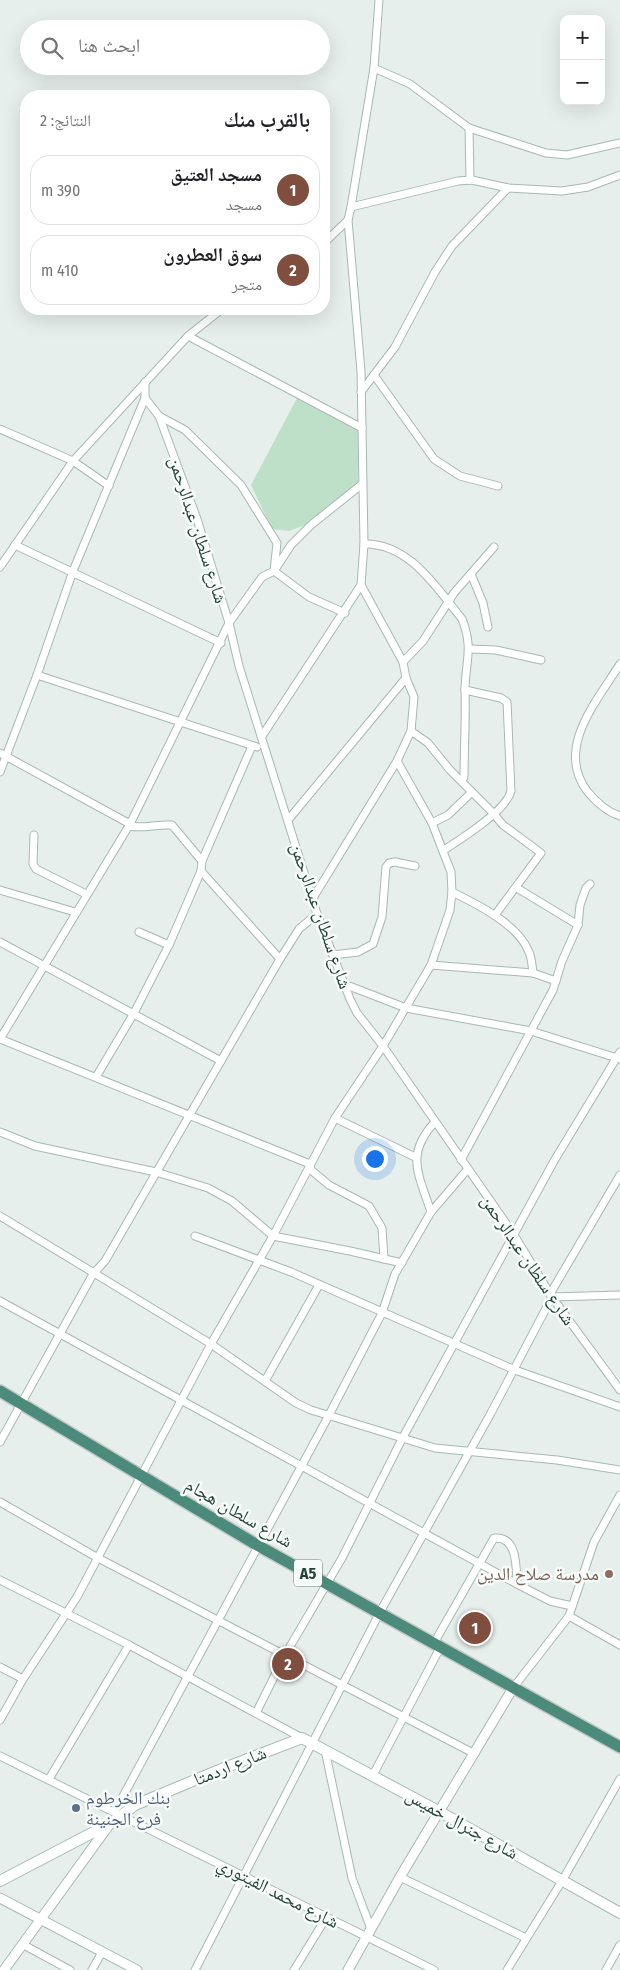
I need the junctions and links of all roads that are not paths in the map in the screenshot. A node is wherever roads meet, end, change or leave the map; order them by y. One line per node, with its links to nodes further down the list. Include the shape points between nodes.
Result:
1 (379, 0): 2 (street)
2 (374, 68): 3 (street, via 410,84); 8 (street)
3 (469, 128): 4 (street, via 546,154 607,148); 6 (street)
4 (620, 143)
5 (620, 175): 7 (street, via 576,190)
6 (470, 180): 7 (street); 8 (street)
7 (508, 188): 13 (street, via 452,246 395,347)
8 (351, 207): 9 (street)
9 (348, 220): 10 (street); 15 (street)
10 (330, 237)
11 (214, 315): 12 (street)
12 (188, 336): 14 (street); 18 (street)
13 (374, 375): 15 (street); 23 (street, via 434,459 460,476)
14 (145, 382): 16 (street); 20 (street)
15 (361, 392): 18 (street)
16 (146, 398): 17 (street, شارع سلطان عبدالرحمن); 22 (street)
17 (159, 416): 29 (street, via 185,430 241,485 277,543); 34 (street, شارع سلطان عبدالرحمن, via 197,519)
18 (362, 428): 21 (street)
19 (0, 429): 20 (street)
20 (73, 461): 22 (street); 25 (street)
21 (361, 485): 24 (street); 29 (street, via 312,524 291,545)
22 (109, 486): 28 (street)
23 (498, 486)
24 (364, 544): 31 (street); 32 (street, via 377,544 407,556)
25 (15, 545): 27 (street); 28 (street)
26 (494, 548): 30 (street)
27 (0, 568)
28 (73, 571): 36 (street); 41 (street)
29 (274, 571): 33 (street, via 309,597); 34 (street, via 262,577)
30 (472, 574): 32 (street); 35 (street)
31 (360, 585): 33 (street); 39 (street)
32 (448, 602): 37 (street, via 462,619); 39 (street, via 423,641)
33 (344, 613): 46 (street)
34 (228, 623): 36 (street); 46 (street, شارع سلطان عبدالرحمن)
35 (488, 628)
36 (220, 643): 44 (street)
37 (470, 649): 38 (street, via 496,650); 43 (street)
38 (541, 660)
39 (403, 662): 42 (street)
40 (620, 664): 55 (street, via 585,722 574,753 583,786 602,806)
41 (37, 675): 44 (street); 49 (street)
42 (406, 678): 45 (street, via 414,697); 56 (street)
43 (465, 690): 52 (street); 54 (street, via 501,698 509,706 507,750 511,791 509,799)
44 (182, 722): 47 (street); 58 (street)
45 (411, 731): 50 (street); 52 (street, via 428,743)
46 (262, 736): 48 (street, شارع سلطان عبدالرحمن)
47 (252, 746): 48 (street); 61 (street)
48 (264, 748): 56 (street, شارع سلطان عبدالرحمن)
49 (3, 755): 51 (street); 58 (street)
50 (397, 761): 57 (street); 69 (street)
51 (0, 772)
52 (462, 781): 53 (street)
53 (472, 792): 54 (street); 57 (street, via 448,815)
54 (493, 813): 60 (street); 65 (street, via 512,834 541,854)
55 (620, 816)
56 (288, 820): 69 (street, شارع سلطان عبدالرحمن)
57 (432, 823): 60 (street)
58 (129, 825): 61 (street, via 138,828 172,825); 68 (street)
59 (34, 835): 68 (street, via 33,864 36,869)
60 (444, 850): 67 (street, via 451,872)
61 (202, 861): 63 (street)
62 (415, 866): 77 (street, via 389,862 382,917 373,944 358,952)
63 (201, 871): 76 (street); 78 (street)
64 (590, 884): 73 (street, via 580,905)
65 (517, 888): 72 (street); 73 (street)
66 (0, 890): 70 (street)
67 (452, 892): 72 (street); 80 (street, via 450,910)
68 (86, 894): 70 (street)
69 (313, 898): 71 (street, شارع سلطان عبدالرحمن)
70 (75, 912): 79 (street)
71 (317, 914): 77 (street, شارع سلطان عبدالرحمن); 78 (street, via 299,929)
72 (495, 915): 81 (street, via 528,948)
73 (578, 925): 82 (street)
74 (139, 932): 76 (street)
75 (0, 942): 79 (street)
76 (169, 945): 85 (street)
77 (333, 955): 83 (street, شارع سلطان عبدالرحمن)
78 (280, 959): 91 (street)
79 (44, 965): 85 (street); 87 (street)
80 (431, 965): 81 (street); 84 (street)
81 (532, 973): 82 (street)
82 (556, 981): 86 (street)
83 (344, 984): 84 (street); 88 (street, شارع سلطان عبدالرحمن, via 357,1014)
84 (406, 1008): 86 (street); 88 (street)
85 (134, 1013): 91 (street); 92 (street)
86 (531, 1031): 90 (street); 98 (street)
87 (0, 1039): 92 (street)
88 (383, 1046): 94 (street); 95 (street, شارع سلطان عبدالرحمن)
89 (620, 1052): 90 (street)
90 (618, 1059): 105 (street, via 554,1160)
91 (221, 1061): 93 (street)
92 (96, 1077): 93 (street)
93 (190, 1116): 99 (street); 101 (street)
94 (335, 1118): 97 (street); 99 (street)
95 (434, 1123): 97 (street); 98 (street, شارع سلطان عبدالرحمن)
96 (0, 1132): 101 (street, via 35,1146)
97 (415, 1156): 103 (street)
98 (461, 1160): 100 (street, شارع سلطان عبدالرحمن)
99 (310, 1164): 107 (street); 108 (street, via 311,1170 329,1185 369,1206 382,1228)
100 (467, 1170): 103 (street); 105 (street, شارع سلطان عبدالرحمن)
101 (156, 1172): 107 (street, via 223,1194); 111 (street, via 105,1261)
102 (620, 1175): 113 (street)
103 (431, 1212): 110 (street)
104 (0, 1216): 111 (street)
105 (514, 1235): 113 (street, شارع سلطان عبدالرحمن); 119 (street)
106 (195, 1236): 109 (street)
107 (273, 1236): 108 (street); 109 (street)
108 (384, 1259): 110 (street)
109 (259, 1260): 112 (street); 118 (street)
110 (402, 1263): 116 (street)
111 (93, 1274): 117 (street); 118 (street)
112 (319, 1285): 116 (street); 121 (street)
113 (551, 1295): 114 (street); 120 (street); 122 (street, شارع سلطان عبدالرحمن)
114 (620, 1295)
115 (0, 1301): 117 (street)
116 (382, 1313): 119 (street); 127 (street)
117 (59, 1334): 124 (street); 125 (street)
118 (211, 1344): 121 (street); 124 (street)
119 (455, 1345): 120 (street); 128 (street)
120 (514, 1370): 126 (street); 130 (street)
121 (265, 1381): 127 (street, via 296,1403)
122 (620, 1390)
123 (0, 1391): 125 (highway, شارع سلطان هجام / A5)
124 (182, 1400): 131 (street); 133 (street)
125 (22, 1404): 129 (street); 133 (highway, شارع سلطان هجام / A5)
126 (620, 1407)
127 (328, 1417): 128 (street); 131 (street)
128 (402, 1440): 130 (street, via 435,1448); 136 (street)
129 (0, 1442)
130 (471, 1450): 132 (street); 137 (street)
131 (301, 1464): 136 (street); 138 (street)
132 (620, 1470)
133 (140, 1476): 138 (highway, شارع سلطان هجام / A5); 139 (street)
134 (620, 1495): 144 (street, via 594,1542)
135 (0, 1502): 139 (street)
136 (370, 1502): 137 (street); 142 (street)
137 (426, 1532): 140 (street); 145 (street)
138 (257, 1545): 142 (highway, شارع سلطان هجام / A5); 148 (street)
139 (98, 1558): 146 (street); 148 (street)
140 (479, 1561): 143 (street); 143 (street, via 494,1538 508,1541 513,1548); 150 (street)
141 (0, 1580): 146 (street)
142 (327, 1583): 145 (highway, شارع سلطان هجام / A5); 152 (street)
143 (518, 1584): 144 (street, via 550,1601)
144 (572, 1606): 147 (street)
145 (380, 1612): 150 (highway, شارع سلطان هجام / A5); 156 (street)
146 (68, 1613): 149 (street); 155 (street)
147 (569, 1616): 151 (street); 157 (street)
148 (217, 1619): 152 (street); 154 (street)
149 (129, 1644): 154 (street); 169 (street)
150 (438, 1644): 157 (highway, شارع سلطان هجام / A5); 159 (street)
151 (620, 1645)
152 (285, 1655): 156 (street); 158 (street)
153 (0, 1667): 155 (street)
154 (187, 1676): 158 (street); 171 (street)
155 (23, 1679): 160 (street)
156 (343, 1685): 159 (street); 162 (street)
157 (514, 1688): 163 (highway, شارع سلطان هجام / A5); 165 (street)
158 (256, 1713): 161 (street)
159 (403, 1716): 165 (street); 167 (street)
160 (0, 1720)
161 (302, 1738): 162 (main road, شارع جنرال خميس); 171 (main road, شارع اردمتا)
162 (312, 1743): 164 (main road, شارع جنرال خميس); 173 (street)
163 (620, 1747)
164 (325, 1750): 167 (main road, شارع جنرال خميس); 181 (street, via 352,1878)
165 (475, 1754): 170 (street)
166 (0, 1756): 169 (street, شارع محمد الفيتوري)
167 (373, 1775): 170 (main road, شارع جنرال خميس)
168 (620, 1778): 176 (street)
169 (49, 1779): 171 (street, شارع محمد الفيتوري)
170 (440, 1812): 174 (street); 176 (main road, شارع جنرال خميس)
171 (118, 1813): 172 (main road, شارع اردمتا); 173 (street, شارع محمد الفيتوري)
172 (111, 1823): 175 (main road, شارع اردمتا); 180 (street)
173 (245, 1877): 179 (street, شارع محمد الفيتوري); 191 (street)
174 (400, 1877): 181 (street); 182 (street)
175 (0, 1881)
176 (562, 1881): 178 (main road, شارع جنرال خميس); 182 (street)
177 (0, 1898): 180 (street)
178 (620, 1913)
179 (326, 1918): 181 (street, شارع محمد الفيتوري); 192 (street)
180 (41, 1920): 183 (street); 185 (street)
181 (369, 1933): 186 (street, شارع محمد الفيتوري); 193 (street)
182 (526, 1938): 195 (street)
183 (22, 1944): 187 (street); 188 (street)
184 (620, 1945): 196 (street)
185 (102, 1952): 189 (street); 190 (street)
186 (424, 1968): 194 (street, شارع محمد الفيتوري)
187 (4, 1970)
188 (70, 1970)
189 (92, 1970)
190 (137, 1970)
191 (195, 1970)
192 (294, 1970)
193 (348, 1970)
194 (434, 1970)
195 (507, 1970)
196 (606, 1970)

